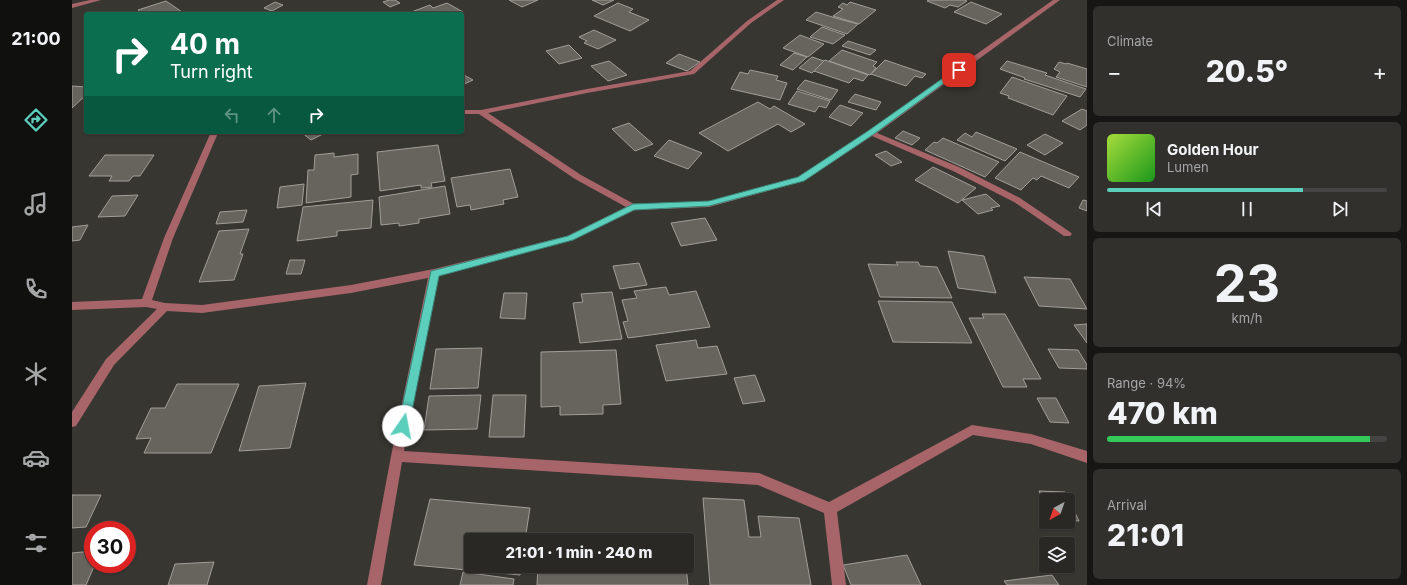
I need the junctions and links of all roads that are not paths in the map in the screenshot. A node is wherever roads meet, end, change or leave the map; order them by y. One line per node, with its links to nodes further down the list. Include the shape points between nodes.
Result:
1 (98, 0): 4 (street)
2 (781, 0): 6 (street, via 749,22 692,73)
3 (1057, 0): 7 (street)
4 (72, 6)
5 (464, 112): 6 (street)
6 (481, 112): 9 (street, via 578,177)
7 (871, 133): 9 (street, via 801,179 709,204); 10 (street, via 956,169 1017,200)
8 (214, 134): 12 (street, via 162,251)
9 (633, 207): 11 (street, via 570,238)
10 (1067, 234)
11 (434, 273): 14 (street, via 351,290 202,309); 16 (street)
12 (146, 303): 13 (street); 14 (street)
13 (72, 306)
14 (165, 307): 15 (street, via 110,362)
15 (72, 422)
16 (397, 456): 18 (street, via 759,480); 19 (street)
17 (1087, 458): 18 (street, via 1031,439 972,430)
18 (830, 509): 20 (street)
19 (374, 585)
20 (840, 585)

